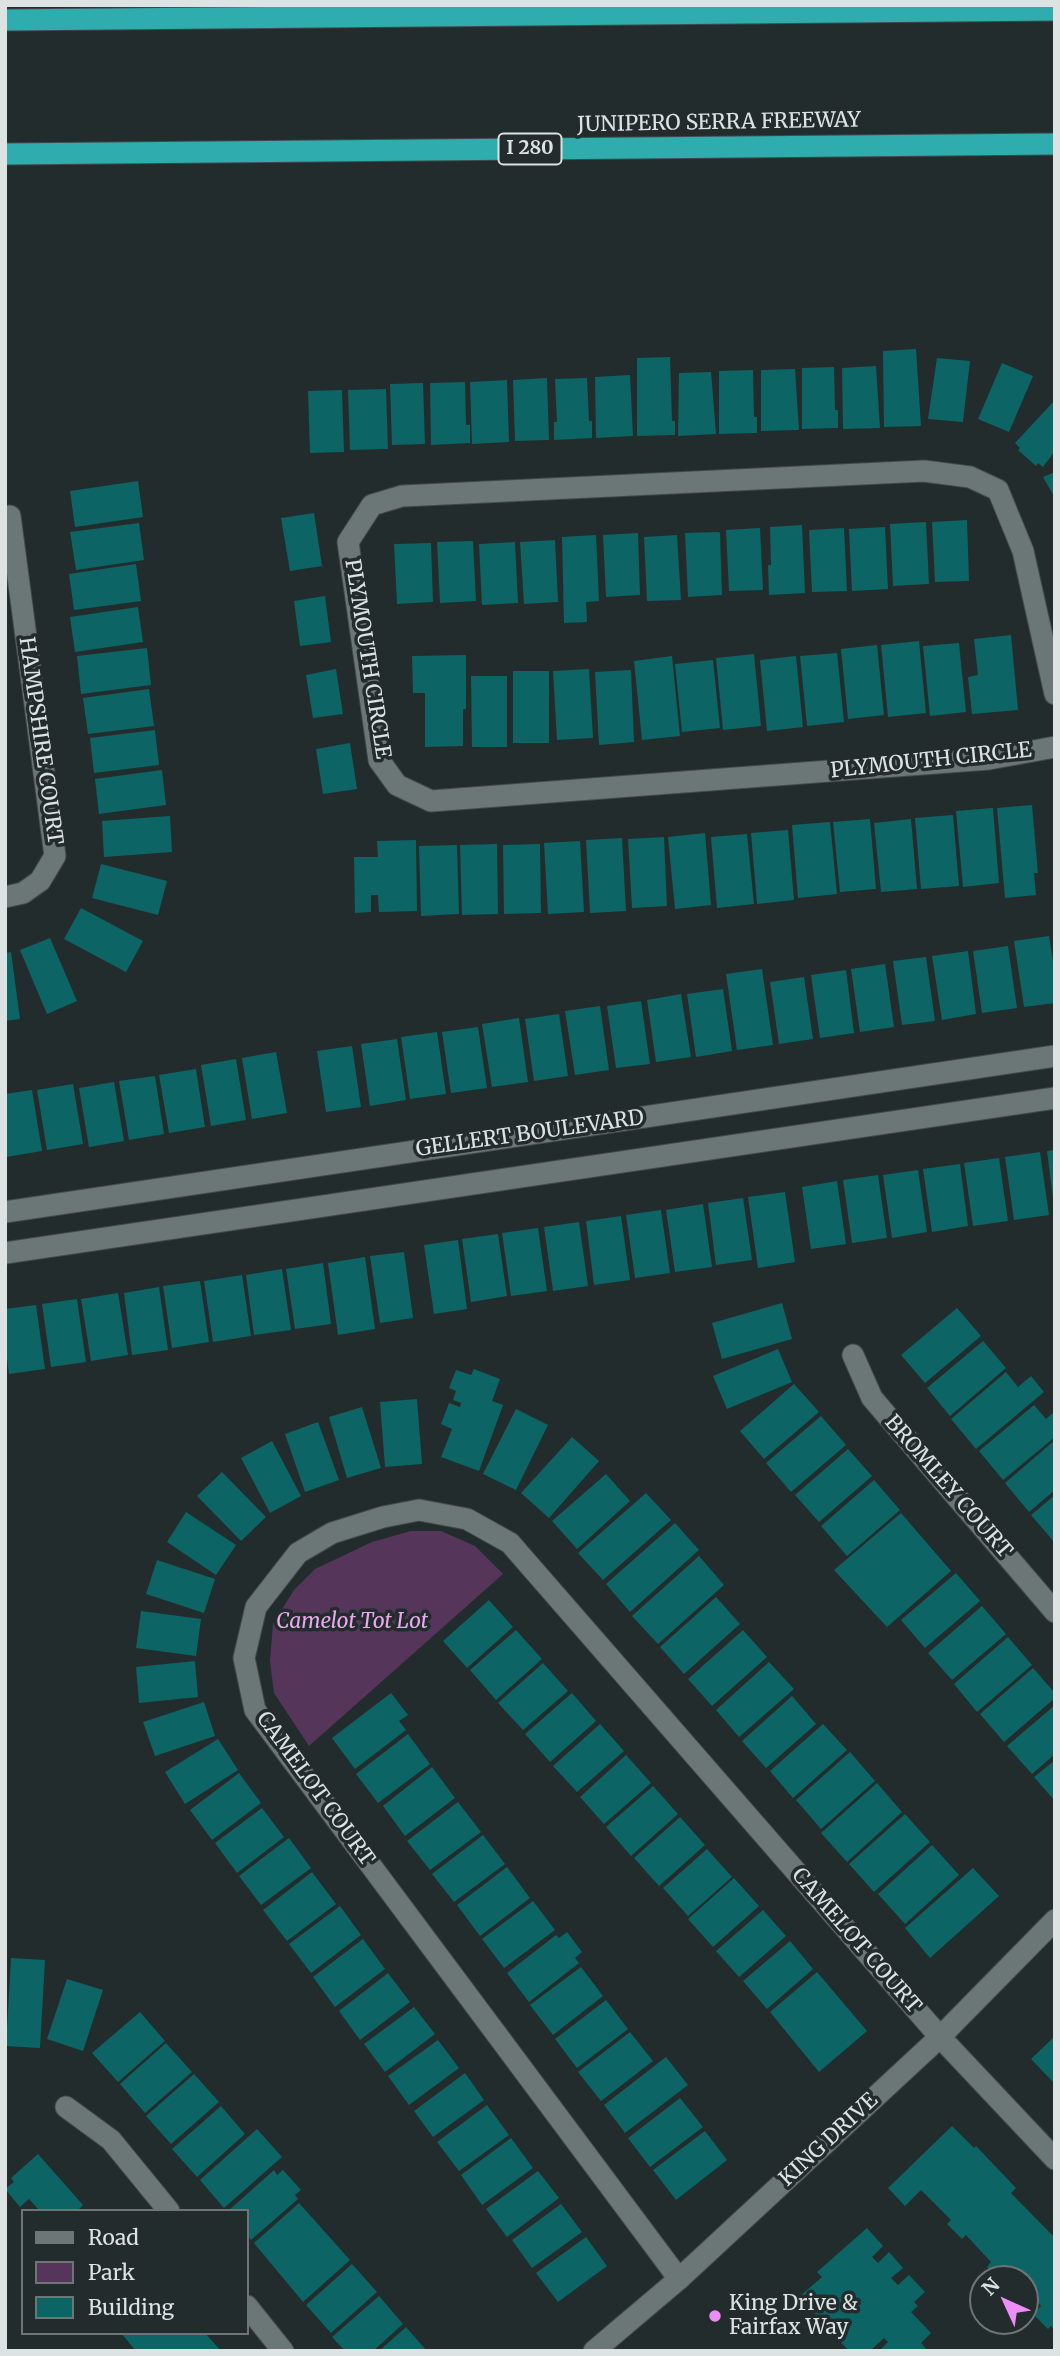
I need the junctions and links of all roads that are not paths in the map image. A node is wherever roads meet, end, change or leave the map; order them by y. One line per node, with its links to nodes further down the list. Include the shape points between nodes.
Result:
1 (1055, 10): 2 (highway)
2 (5, 20)
3 (1055, 144): 4 (highway, JUNIPERO SERRA FREEWAY / I 280)
4 (5, 154)
5 (10, 516): 8 (street, HAMPSHIRE COURT, via 55,856 40,881 23,894)
6 (1055, 694): 7 (street, PLYMOUTH CIRCLE, via 1023,551 998,490 970,477 923,471 402,496 372,505 348,542 379,760 397,785 431,801 989,759)
7 (1055, 747)
8 (5, 897)
9 (1055, 1056): 11 (street, GELLERT BOULEVARD)
10 (1055, 1098): 12 (street, GELLERT BOULEVARD)
11 (5, 1212)
12 (5, 1253)
13 (853, 1355): 14 (street, BROMLEY COURT, via 872,1398)
14 (1055, 1612)
15 (1055, 1920): 16 (street, KING DRIVE)
16 (940, 2037): 18 (street, CAMELOT COURT); 20 (street, KING DRIVE); 20 (street, CAMELOT COURT, via 510,1543 467,1519 419,1510 332,1533 298,1553 256,1607 244,1658 256,1710)
17 (66, 2107): 19 (street, via 111,2140)
18 (1055, 2159)
19 (167, 2209)
20 (679, 2279): 23 (street, KING DRIVE)
21 (248, 2307): 22 (street)
22 (283, 2351)
23 (594, 2351)

